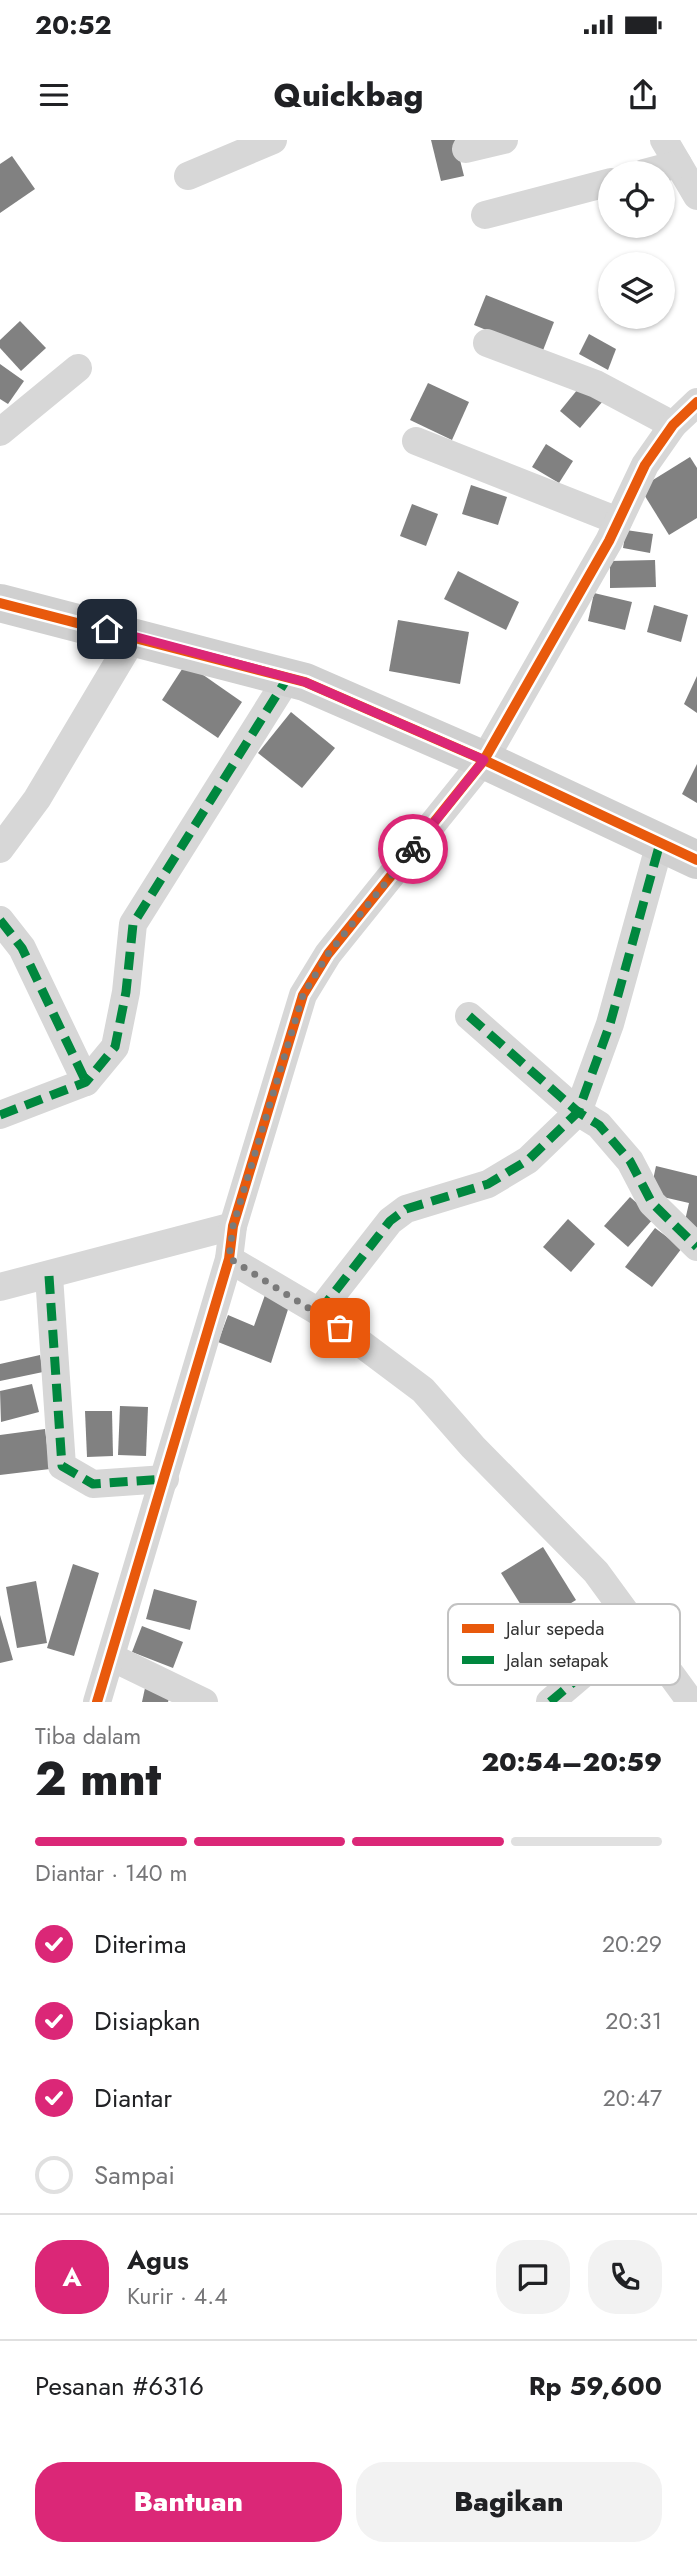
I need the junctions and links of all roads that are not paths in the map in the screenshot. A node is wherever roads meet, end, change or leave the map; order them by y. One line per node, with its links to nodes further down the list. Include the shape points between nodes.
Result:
1 (274, 140): 7 (street)
2 (504, 140): 4 (street)
3 (664, 140): 5 (street)
4 (466, 149)
5 (678, 164): 6 (street); 9 (street)
6 (675, 165)
7 (188, 176)
8 (598, 185): 10 (street)
9 (697, 196)
10 (485, 215)
11 (487, 343): 14 (street, via 596,384)
12 (78, 368): 15 (street)
13 (697, 402): 14 (street)
14 (673, 425): 17 (street, via 645,465)
15 (0, 432)
16 (416, 441): 17 (street)
17 (618, 521): 21 (street)
18 (0, 603): 19 (street)
19 (134, 636): 20 (street); 23 (street, via 37,799)
20 (288, 677): 21 (street); 27 (street, via 133,924 115,1046)
21 (484, 760): 22 (street); 30 (street, via 328,954 303,995)
22 (660, 843): 24 (street); 28 (street, via 617,999)
23 (0, 849)
24 (697, 860)
25 (0, 920): 27 (street, via 22,948)
26 (469, 1016): 28 (street)
27 (86, 1082): 29 (street)
28 (578, 1112): 31 (street, via 619,1145 652,1203); 35 (street, via 528,1160 488,1184 398,1215)
29 (0, 1115)
30 (233, 1226): 32 (street); 33 (street)
31 (697, 1247)
32 (229, 1258): 35 (street); 36 (street)
33 (49, 1276): 34 (street); 36 (street, via 62,1466 93,1484)
34 (0, 1287)
35 (319, 1312): 37 (street, via 423,1390 472,1447 596,1572)
36 (165, 1479): 38 (street)
37 (619, 1604)
38 (113, 1658): 41 (street); 42 (street)
39 (570, 1685): 43 (street)
40 (678, 1685): 44 (street)
41 (97, 1702)
42 (204, 1702)
43 (550, 1702)
44 (691, 1702)

